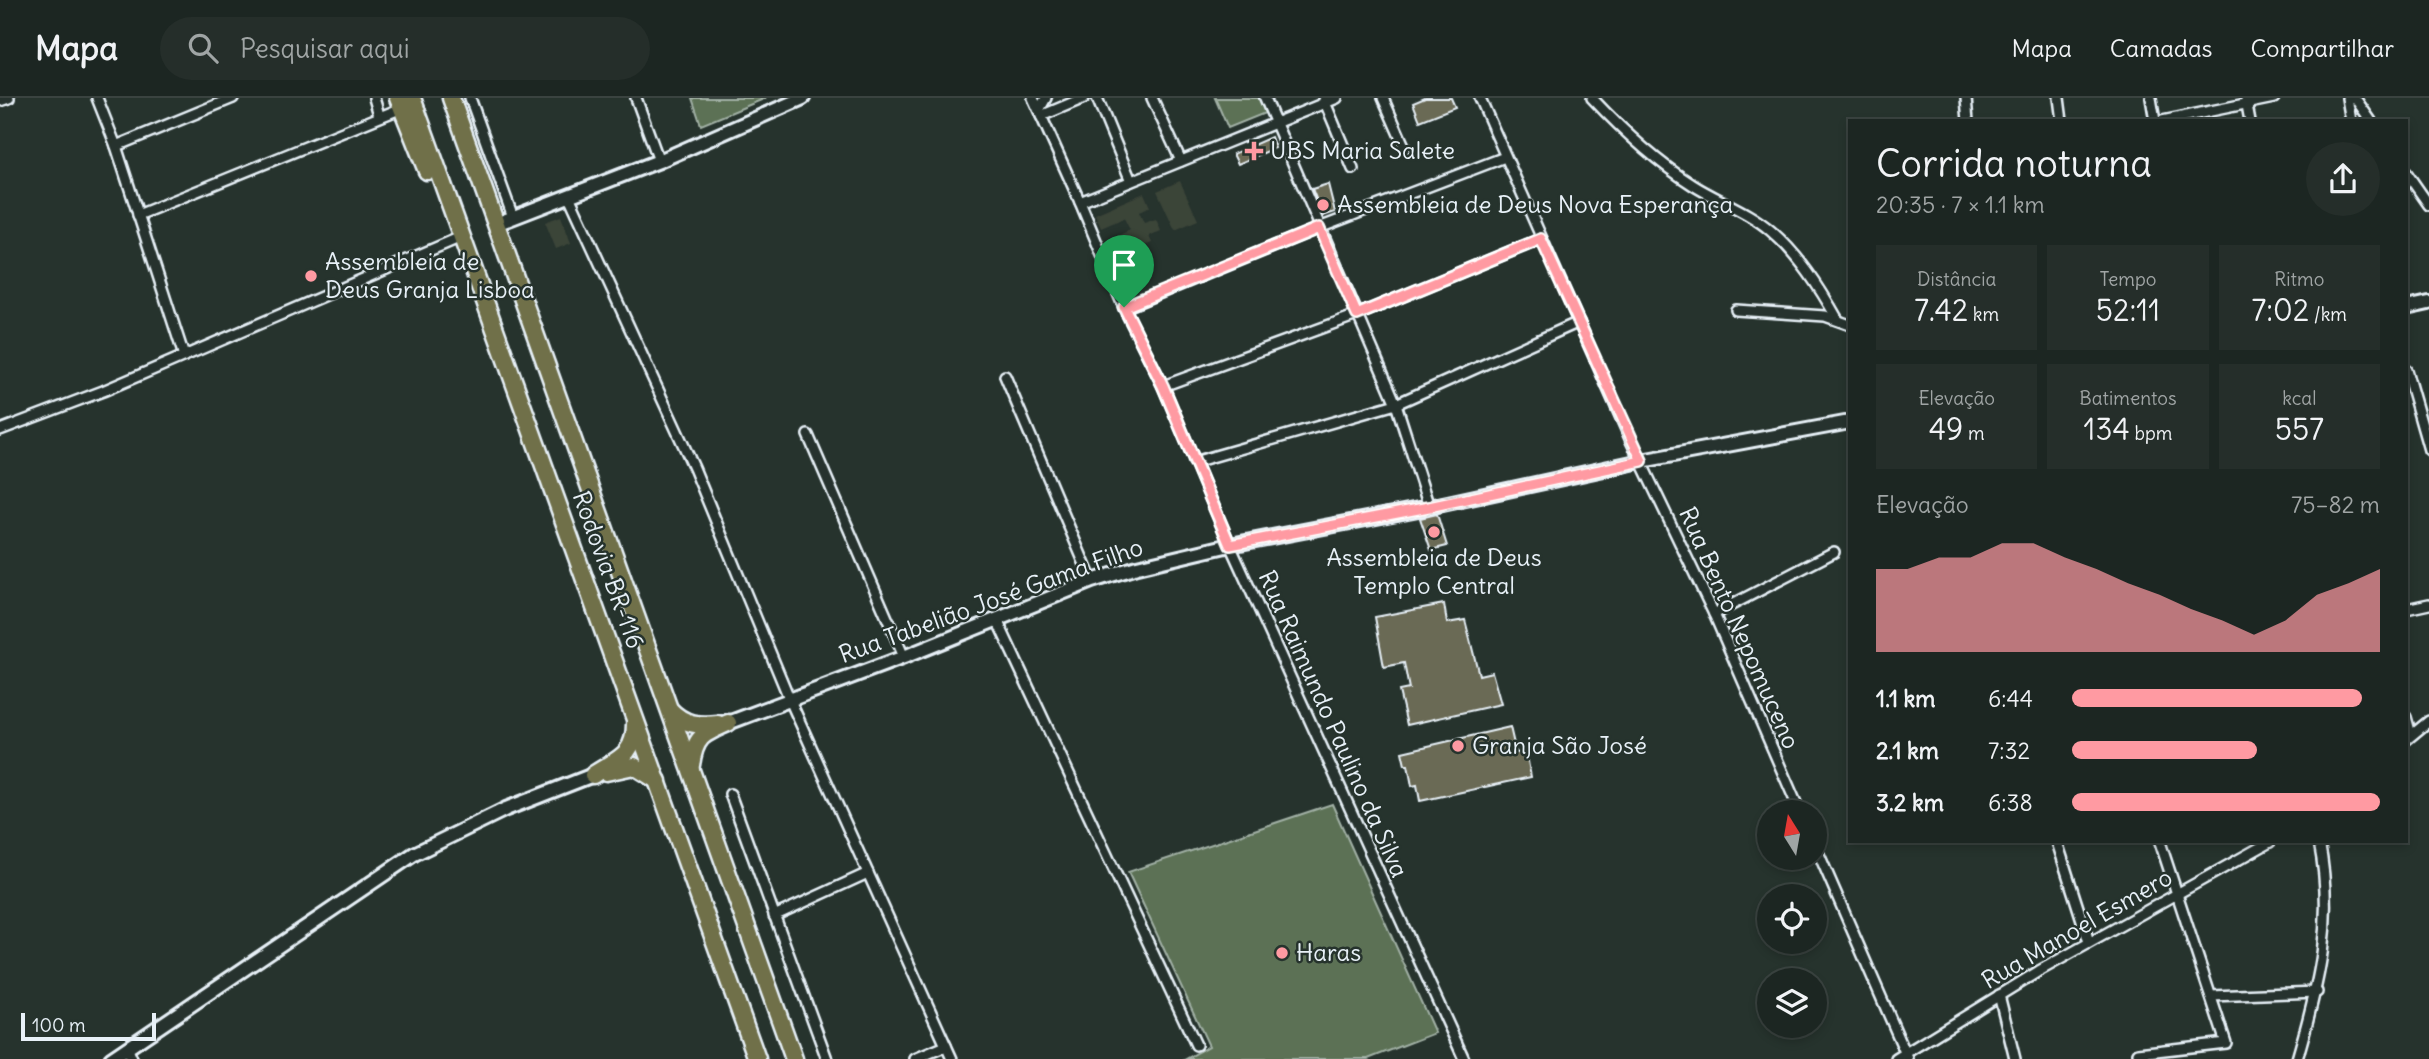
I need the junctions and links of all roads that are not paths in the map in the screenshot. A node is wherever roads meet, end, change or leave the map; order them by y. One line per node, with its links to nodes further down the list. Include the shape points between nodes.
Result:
1 (9, 98): 26 (street)
2 (97, 98): 39 (street)
3 (233, 98): 39 (street)
4 (374, 98): 30 (street)
5 (451, 98): 52 (highway, Rodovia BR-116)
6 (470, 98): 51 (street)
7 (636, 98): 42 (street)
8 (803, 98): 42 (street)
9 (1033, 98): 29 (street, Rua Raimundo Paulino da Silva)
10 (1046, 98): 29 (street)
11 (1084, 98): 29 (street)
12 (1097, 98): 46 (street)
13 (1152, 98): 43 (street)
14 (1265, 98): 38 (street)
15 (1337, 98): 25 (street)
16 (1382, 98): 40 (street)
17 (1480, 98): 41 (street, Rua Bento Nepomuceno)
18 (1592, 98): 61 (street, via 1677,174 1772,232 1798,260)
19 (1966, 98): 31 (street)
20 (2059, 98): 32 (street)
21 (2151, 98): 33 (street)
22 (2274, 98): 28 (street)
23 (2347, 98): 36 (street)
24 (2355, 98): 37 (street)
25 (1324, 100): 38 (street); 44 (street)
26 (0, 101)
27 (404, 101): 30 (street); 54 (highway, Rodovia BR-116)
28 (2246, 101): 34 (street); 35 (street)
29 (1040, 113): 48 (street, Rua Raimundo Paulino da Silva)
30 (379, 115): 50 (street)
31 (1968, 119)
32 (2062, 119)
33 (2155, 119)
34 (2170, 119)
35 (2250, 119)
36 (2351, 119)
37 (2370, 119)
38 (1275, 123): 43 (street); 53 (street)
39 (116, 146): 50 (street)
40 (1405, 148)
41 (1505, 157): 53 (street); 55 (street, Rua Bento Nepomuceno)
42 (659, 161): 47 (street)
43 (1181, 161): 46 (street)
44 (1353, 169)
45 (2408, 175): 49 (street)
46 (1131, 181): 48 (street)
47 (569, 196): 51 (street); 84 (street, via 694,468)
48 (1080, 202): 57 (street, Rua Raimundo Paulino da Silva)
49 (2429, 205)
50 (138, 215): 64 (street)
51 (513, 217): 52 (street)
52 (496, 224): 85 (highway, Rodovia BR-116)
53 (1319, 228): 57 (street); 60 (street)
54 (458, 231): 64 (street); 86 (highway, Rodovia BR-116)
55 (1541, 239): 60 (street); 62 (street, Rua Bento Nepomuceno)
56 (2429, 303): 58 (street)
57 (1124, 307): 67 (street, Rua Raimundo Paulino da Silva)
58 (2408, 308)
59 (1736, 310): 61 (street)
60 (1357, 315): 67 (street); 68 (street)
61 (1838, 320): 63 (street)
62 (1579, 322): 68 (street); 74 (street, Rua Bento Nepomuceno)
63 (1848, 324)
64 (184, 356): 70 (street)
65 (1005, 376): 78 (street)
66 (2408, 377): 72 (street)
67 (1163, 386): 73 (street, Rua Raimundo Paulino da Silva)
68 (1396, 404): 73 (street); 75 (street)
69 (1848, 422): 74 (street, Rua Tabelião José Gama Filho)
70 (0, 430)
71 (808, 435): 83 (street)
72 (2429, 450)
73 (1194, 461): 76 (street, Rua Raimundo Paulino da Silva)
74 (1642, 461): 75 (street, Rua Tabelião José Gama Filho); 81 (street, Rua Bento Nepomuceno)
75 (1429, 507): 76 (street, Rua Tabelião José Gama Filho)
76 (1230, 545): 78 (street, Rua Tabelião José Gama Filho); 118 (street, Rua Raimundo Paulino da Silva)
77 (1834, 552): 81 (street)
78 (1092, 581): 82 (street, Rua Tabelião José Gama Filho)
79 (2429, 604): 80 (street)
80 (2408, 609)
81 (1714, 614): 94 (street, Rua Bento Nepomuceno)
82 (997, 620): 83 (street, Rua Tabelião José Gama Filho); 107 (street)
83 (904, 657): 84 (street, Rua Tabelião José Gama Filho)
84 (789, 698): 88 (street, Rua Tabelião José Gama Filho); 100 (street)
85 (670, 710): 88 (highway, via 684,722 699,726); 90 (highway, Rodovia BR-116)
86 (635, 715): 91 (highway, via 635,741 630,749); 92 (highway, Rodovia BR-116)
87 (2429, 721): 89 (street)
88 (728, 723): 90 (highway, via 700,738)
89 (2409, 737)
90 (690, 768): 114 (highway, Rodovia BR-116)
91 (593, 775): 92 (highway, via 629,765); 109 (street, via 506,809 406,859)
92 (659, 782): 113 (highway, Rodovia BR-116)
93 (730, 794): 102 (street)
94 (1795, 800)
95 (2057, 843): 103 (street)
96 (2160, 843): 101 (street)
97 (2319, 843): 104 (street, via 2326,914)
98 (2254, 846): 101 (street, Rua Manoel Esmero)
99 (1826, 870): 111 (street)
100 (868, 873): 102 (street); 108 (street)
101 (2177, 895): 103 (street, Rua Manoel Esmero); 106 (street)
102 (774, 916): 115 (street)
103 (2090, 942): 105 (street, Rua Manoel Esmero)
104 (2317, 992): 106 (street); 121 (street)
105 (1999, 995): 111 (street, Rua Manoel Esmero); 120 (street)
106 (2211, 996): 110 (street, via 2224,1045)
107 (1196, 1045)
108 (946, 1046): 116 (street); 117 (street)
109 (129, 1053): 112 (street)
110 (2138, 1054)
111 (1907, 1055): 119 (street, Rua Manoel Esmero)
112 (111, 1059)
113 (757, 1059)
114 (794, 1059)
115 (827, 1059)
116 (915, 1059)
117 (952, 1059)
118 (1464, 1059)
119 (1896, 1059)
120 (2015, 1059)
121 (2297, 1059)

